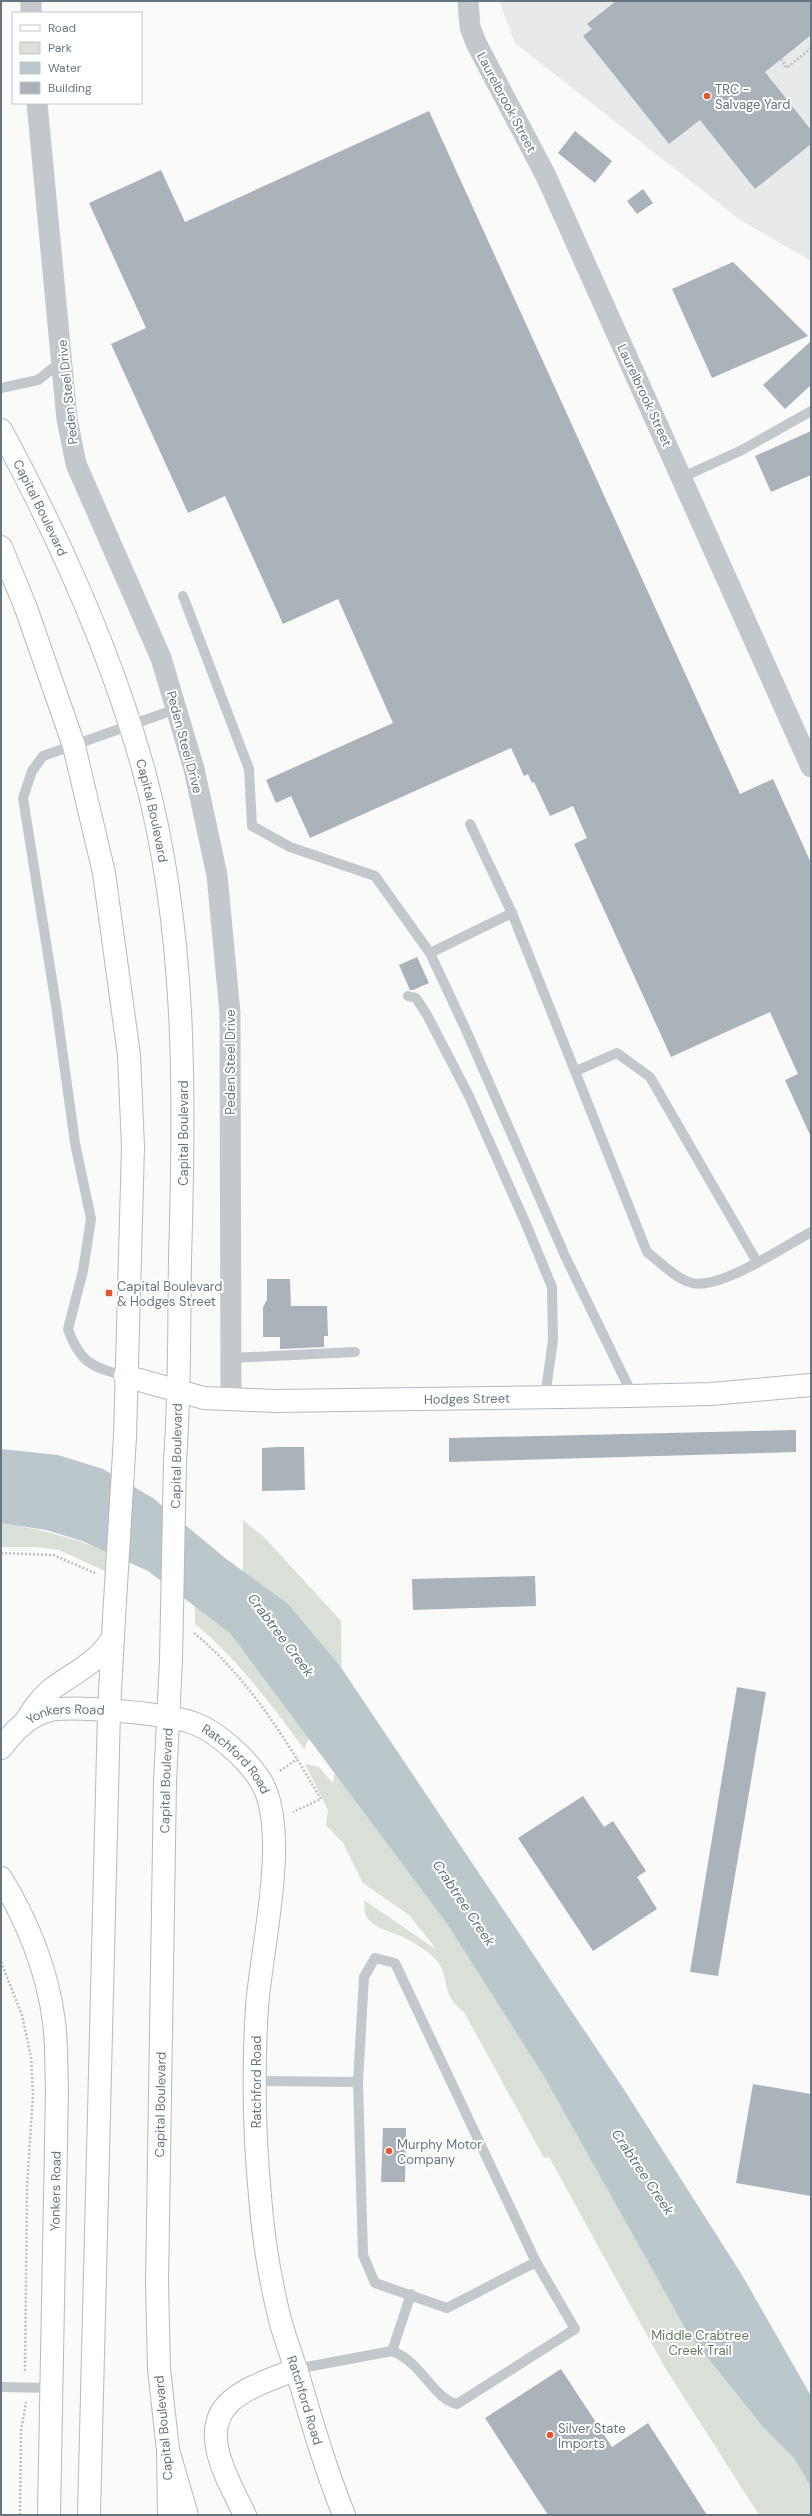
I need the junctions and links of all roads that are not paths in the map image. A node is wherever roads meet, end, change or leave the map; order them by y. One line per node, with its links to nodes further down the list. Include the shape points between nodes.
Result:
1 (31, 1): 3 (street)
2 (468, 1): 9 (street, Laurelbrook Street, via 470,27 476,43 546,176)
3 (31, 12)
4 (37, 104): 5 (street, Peden Steel Drive)
5 (62, 361): 6 (lane, via 38,380); 12 (street, Peden Steel Drive, via 67,418 76,464 161,658)
6 (1, 388)
7 (811, 411): 9 (lane, via 742,450)
8 (1, 430): 13 (main road, Capital Boulevard, via 80,592 109,663)
9 (683, 477): 15 (street, Laurelbrook Street)
10 (1, 547): 14 (main road)
11 (184, 596): 18 (lane, via 249,769 252,826 290,847 375,876)
12 (176, 709): 13 (lane); 24 (street, Peden Steel Drive, via 194,769 217,875 230,1013)
13 (129, 726): 14 (lane); 27 (main road, Capital Boulevard, via 144,772 161,848 174,927 181,1004 184,1125)
14 (74, 746): 25 (main road, via 104,873 129,1055 133,1146); 25 (lane, via 43,756 32,771 23,798 75,1143 91,1218 83,1271 68,1329 82,1357 101,1369)
15 (811, 767)
16 (470, 824): 17 (lane)
17 (512, 912): 18 (lane); 20 (lane)
18 (430, 953): 28 (lane, via 566,1258)
19 (408, 996): 29 (lane, via 416,998 427,1015 469,1096 552,1288 553,1340)
20 (576, 1071): 22 (lane, via 617,1053 650,1077); 22 (lane, via 647,1252 678,1276 692,1283 723,1280)
21 (811, 1232): 22 (lane)
22 (757, 1262)
23 (355, 1352): 24 (lane)
24 (230, 1358): 30 (street, Peden Steel Drive)
25 (125, 1376): 27 (main road, Hodges Street); 31 (main road, bridge, via 125,1437)
26 (811, 1385): 28 (main road, Hodges Street, via 718,1393)
27 (177, 1391): 30 (main road, Hodges Street, via 204,1398); 34 (main road, Capital Boulevard, bridge)
28 (633, 1396): 29 (main road, Hodges Street)
29 (545, 1397): 30 (main road, Hodges Street)
30 (231, 1400)
31 (113, 1629): 32 (main road); 35 (main road, via 98,1658 52,1689 36,1705)
32 (109, 1711): 33 (main road, Yonkers Road); 35 (main road, Yonkers Road, via 51,1710); 48 (main road)
33 (142, 1715): 34 (main road, Ratchford Road)
34 (168, 1718): 38 (main road, Ratchford Road, via 197,1724 229,1745 262,1783 272,1819 274,1849 257,2006); 46 (main road, Capital Boulevard, via 157,2283 159,2369)
35 (26, 1722): 36 (main road, Yonkers Road)
36 (1, 1748)
37 (4, 1888): 45 (main road, Yonkers Road, via 38,1958 48,1986 54,2028 57,2090)
38 (255, 2081): 39 (lane); 43 (main road, Ratchford Road, via 260,2195 268,2267 281,2323)
39 (358, 2082): 40 (lane, via 364,1976 375,1958 395,1963); 41 (lane, via 363,2255 374,2283)
40 (536, 2262): 41 (lane, via 447,2308); 42 (lane, via 575,2329 457,2404 446,2402 417,2366 404,2355)
41 (411, 2294): 42 (lane)
42 (392, 2351): 43 (lane)
43 (296, 2369): 51 (main road, via 241,2394 231,2401 219,2418 216,2440 222,2465); 52 (main road, Ratchford Road)
44 (1, 2387): 45 (lane)
45 (51, 2388): 47 (main road, Yonkers Road)
46 (168, 2450): 49 (main road, Capital Boulevard); 50 (main road)
47 (49, 2515)
48 (89, 2515)
49 (169, 2515)
50 (187, 2515)
51 (245, 2515)
52 (344, 2515)

